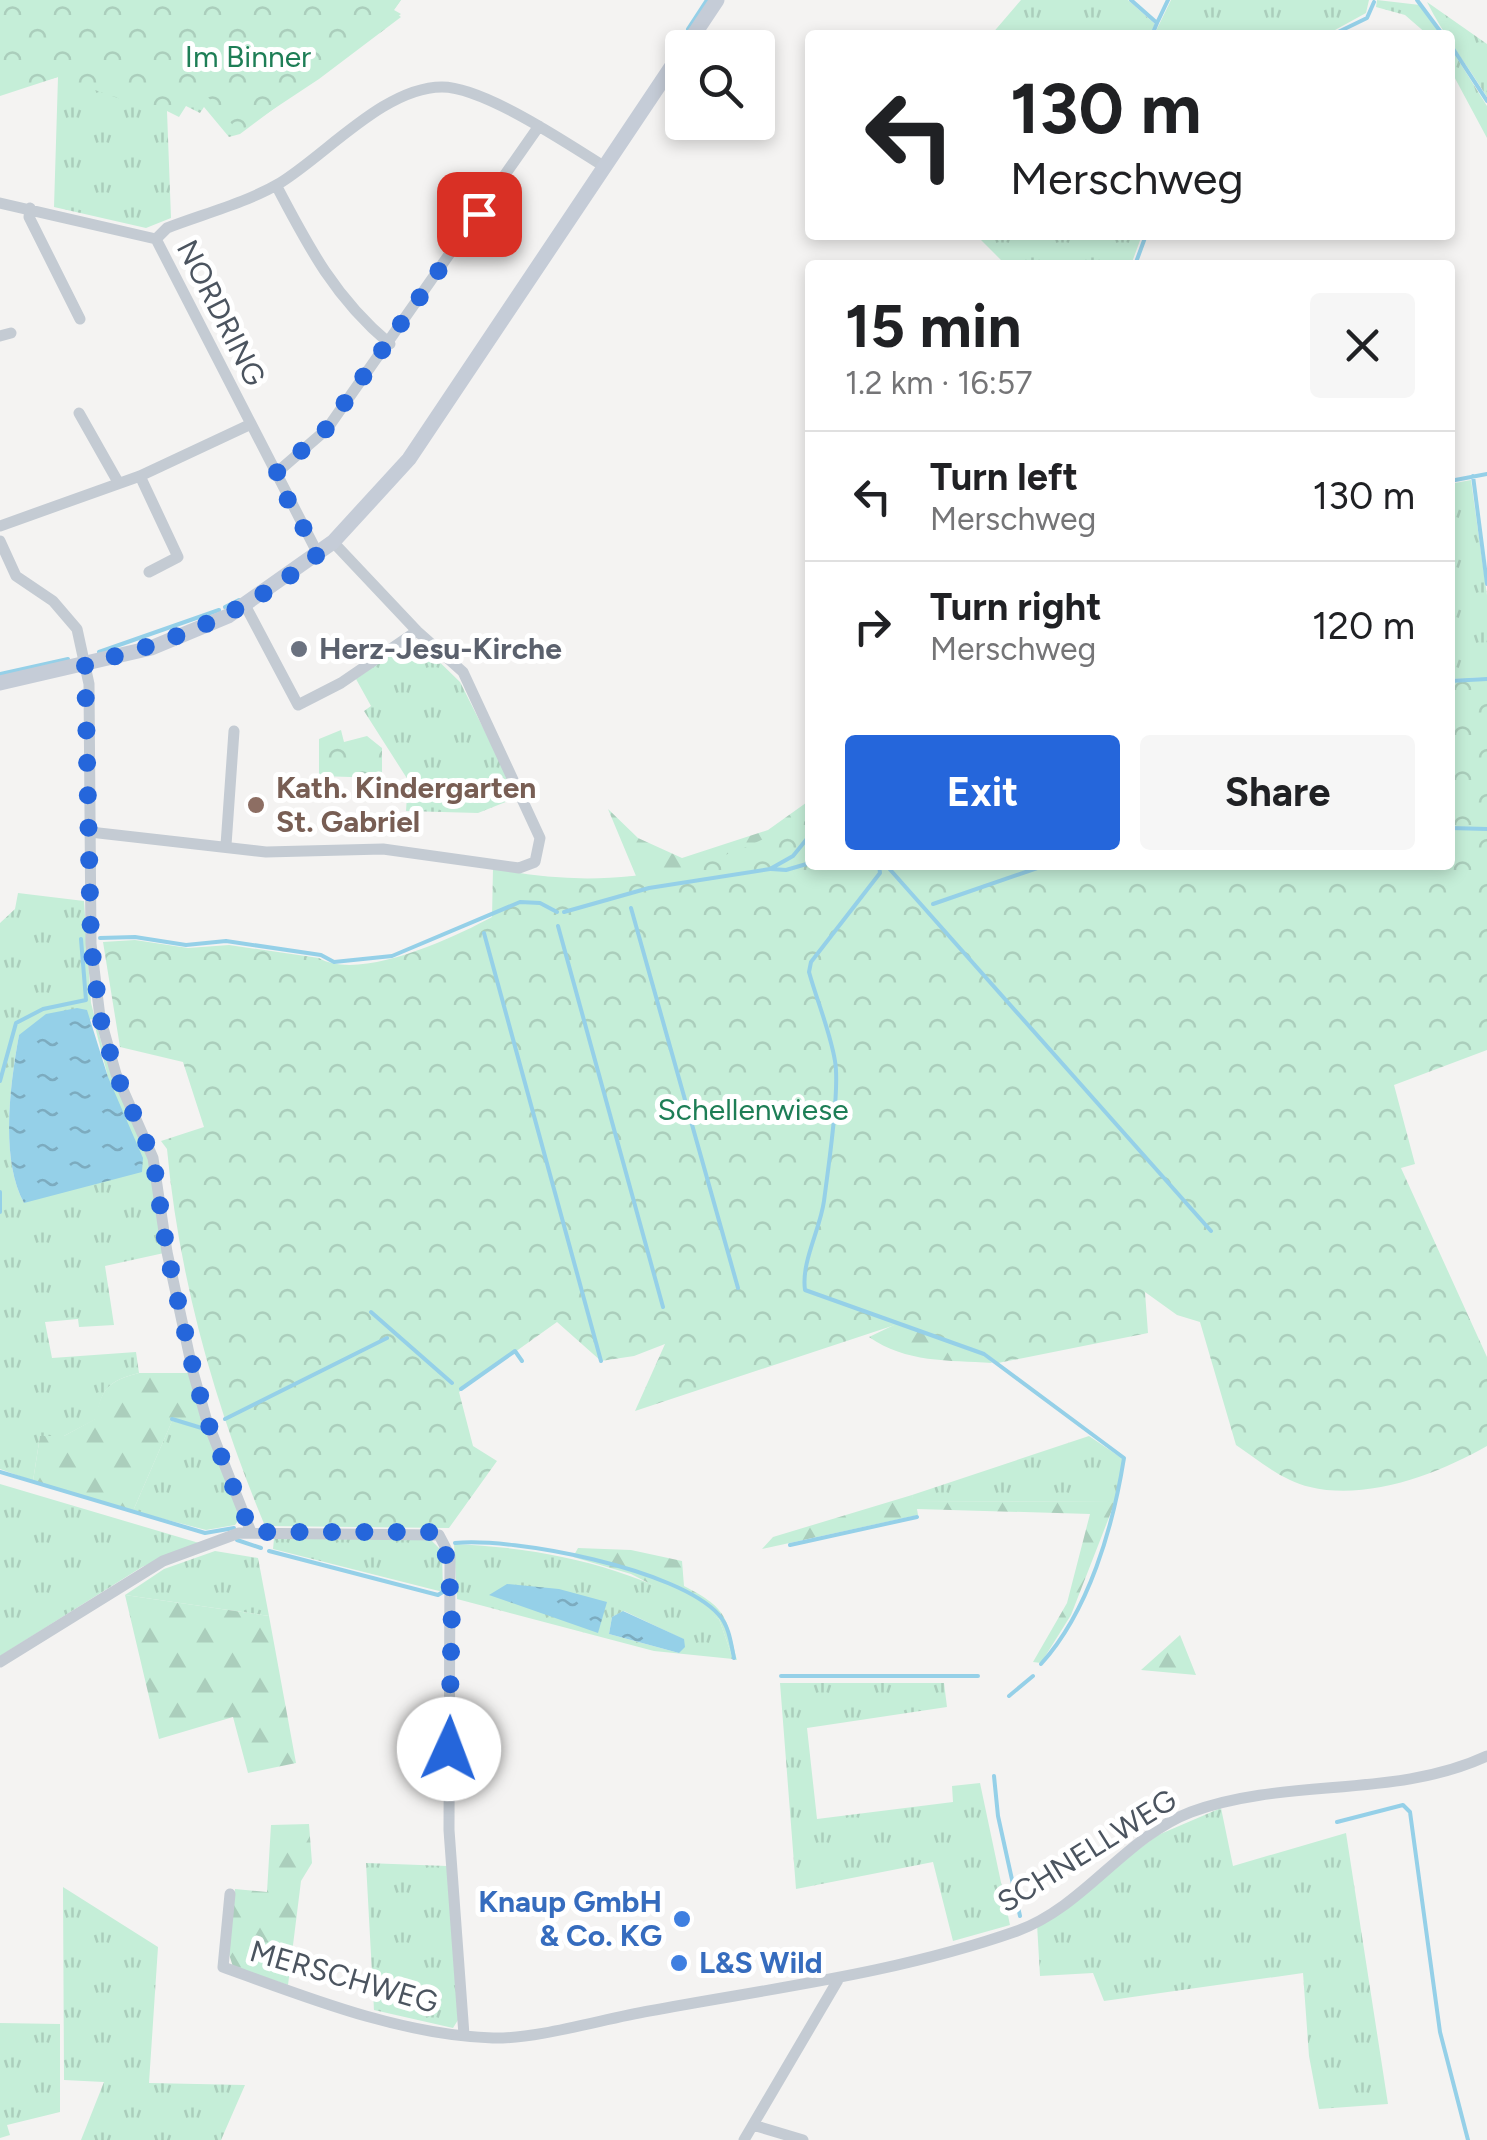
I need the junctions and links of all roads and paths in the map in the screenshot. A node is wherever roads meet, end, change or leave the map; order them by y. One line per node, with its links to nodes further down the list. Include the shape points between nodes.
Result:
1 (717, 0): 2 (street)
2 (697, 30)
3 (665, 78): 5 (street)
4 (538, 126): 5 (street, NORDRING); 6 (street, NORDRING, via 454,88 419,90 393,101); 11 (street)
5 (605, 167): 19 (street, via 408,458)
6 (276, 185): 9 (street, NORDRING, via 167,228); 11 (street, via 352,312)
7 (0, 203): 8 (street)
8 (30, 208): 9 (street); 10 (street, via 29,218)
9 (156, 239): 13 (street, NORDRING)
10 (80, 319)
11 (390, 344): 14 (street, via 326,429)
12 (79, 413): 16 (street)
13 (249, 425): 14 (street, NORDRING); 15 (street)
14 (274, 475): 20 (street, NORDRING)
15 (140, 476): 16 (street); 21 (street, via 178,557)
16 (118, 482): 17 (street)
17 (0, 526)
18 (0, 541): 24 (street, via 16,576 66,612)
19 (334, 542): 20 (street); 23 (street)
20 (318, 554): 22 (street)
21 (149, 572)
22 (246, 607): 23 (street, via 298,706); 24 (street, via 151,648)
23 (417, 631): 28 (street, via 464,672 540,838 535,862 519,868 384,849 266,852)
24 (85, 664): 25 (street); 27 (street)
25 (0, 683)
26 (234, 730): 28 (street)
27 (90, 832): 28 (street, via 162,844); 29 (street, via 91,944 100,1017 116,1074 153,1158 167,1252 206,1418)
28 (226, 845)
29 (251, 1532): 30 (street, MERSCHWEG, via 163,1561); 34 (street, MERSCHWEG, via 432,1532 448,1548 449,1830)
30 (0, 1662)
31 (1487, 1756): 33 (street, SCHNELLWEG, via 1405,1778 1256,1794 1188,1813 1156,1829 1021,1930)
32 (230, 1894): 34 (street, MERSCHWEG, via 223,1967 374,2016)
33 (838, 1980): 34 (street, MERSCHWEG, via 496,2038); 35 (street)
34 (464, 2035)
35 (753, 2125): 36 (street); 37 (street)
36 (744, 2140)
37 (803, 2140)

